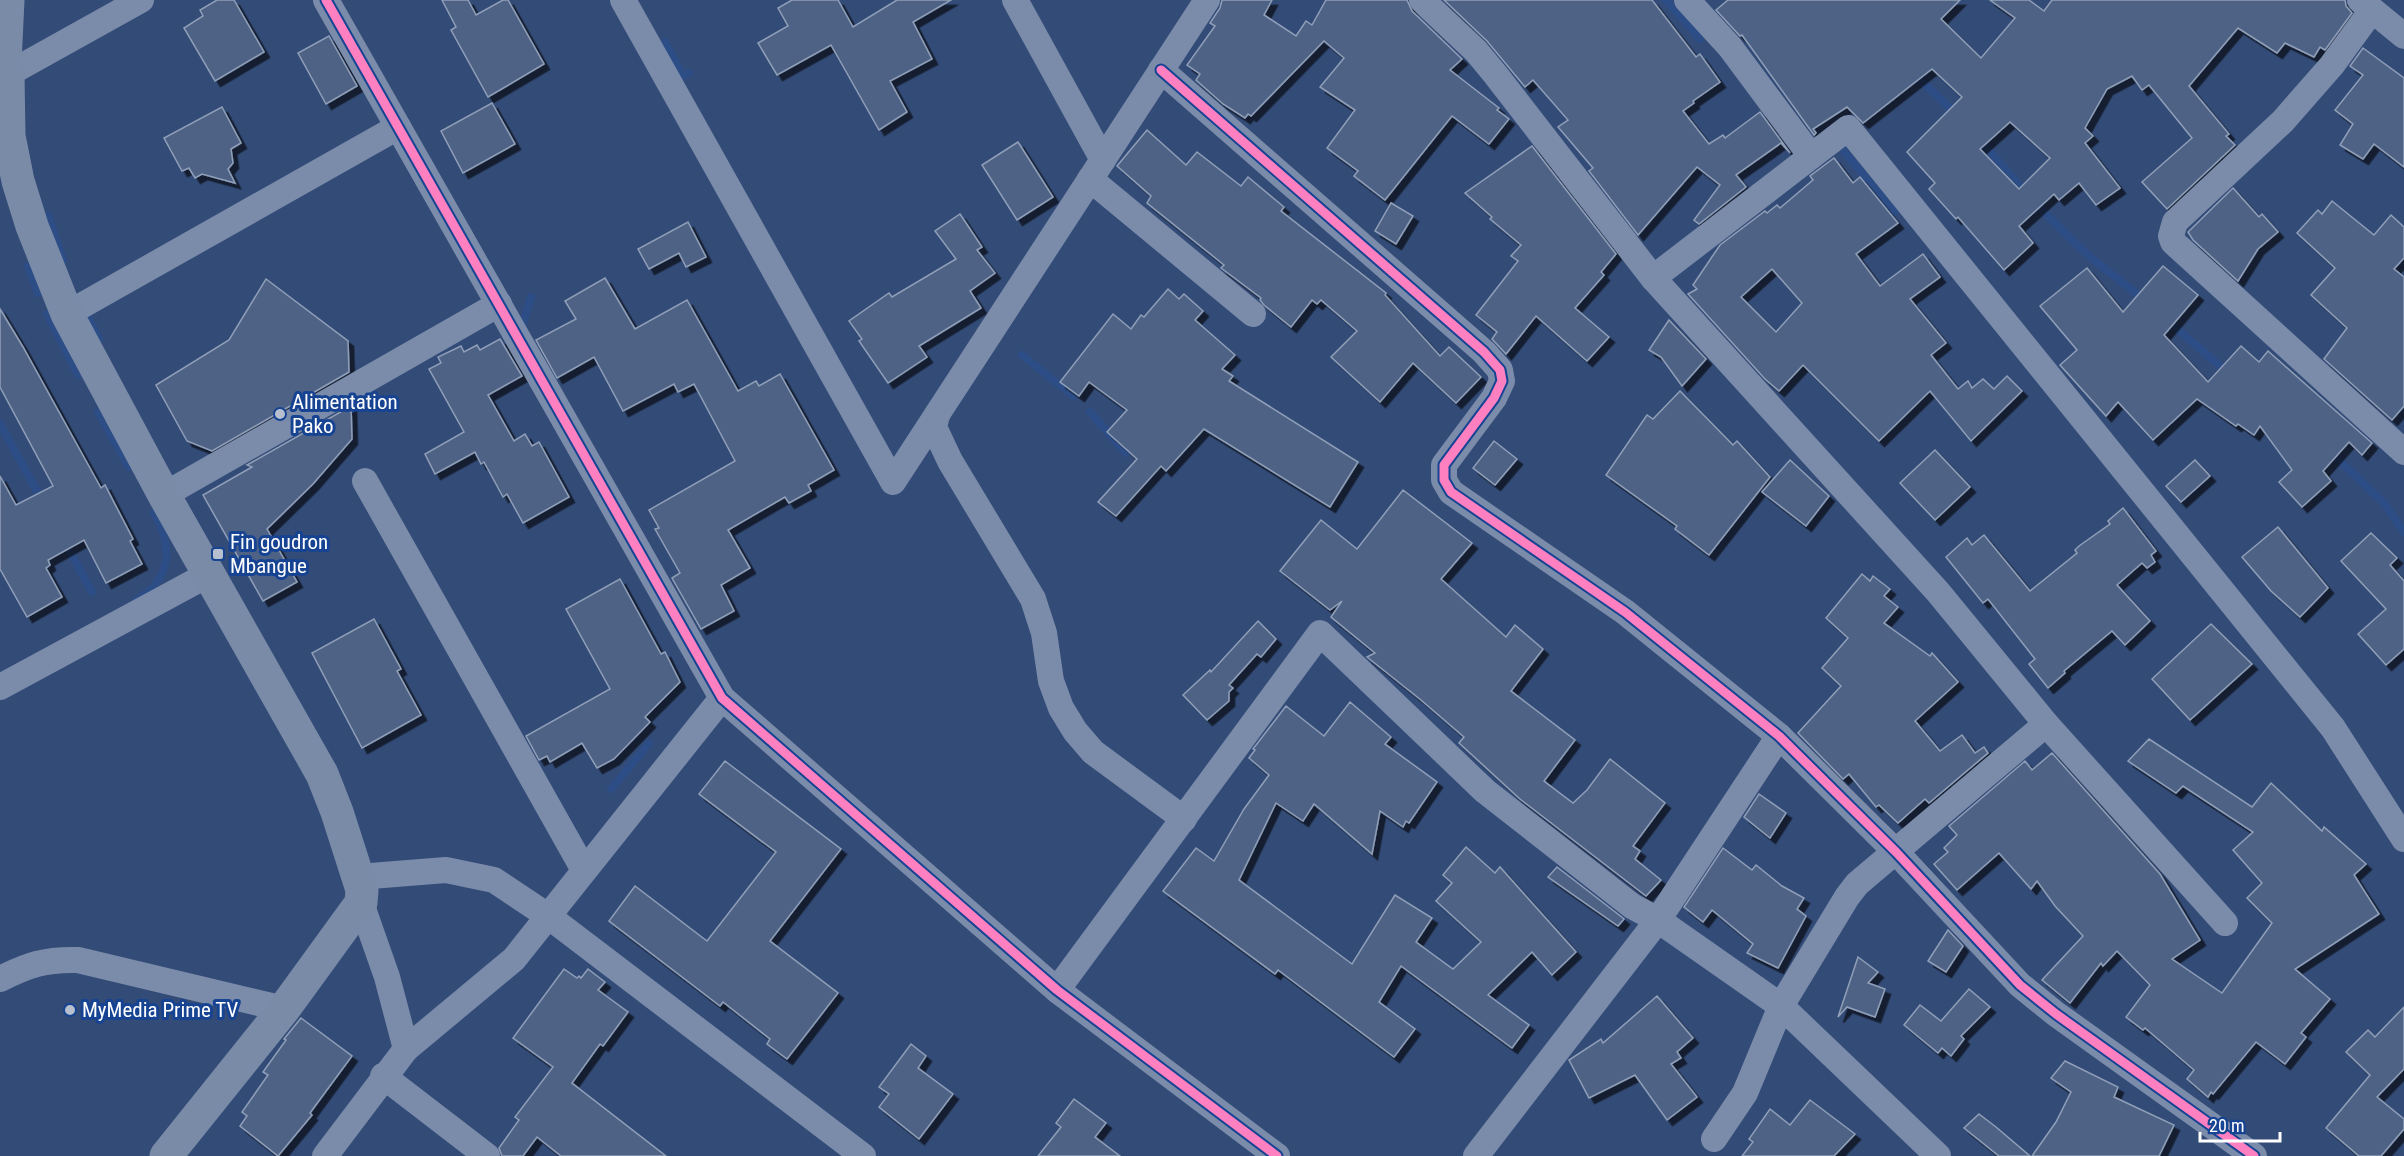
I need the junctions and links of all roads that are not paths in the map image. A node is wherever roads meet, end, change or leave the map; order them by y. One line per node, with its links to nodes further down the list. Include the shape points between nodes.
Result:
1 (8, 0): 12 (main road)
2 (141, 0): 12 (street)
3 (326, 0): 13 (street)
4 (623, 0): 20 (street, via 893,482)
5 (1015, 0): 15 (street)
6 (1207, 0): 11 (street)
7 (1422, 0): 16 (street, via 1476,51)
8 (1687, 0): 14 (street, via 1730,47)
9 (2366, 5): 10 (street); 21 (street, via 2332,65 2283,122 2175,222 2171,236 2173,242)
10 (2404, 36)
11 (1161, 70): 15 (street); 28 (street, via 1500,370 1502,381 1494,398 1444,465 1444,480 1451,492 1625,612)
12 (8, 74): 18 (main road, via 9,136 18,180)
13 (398, 127): 17 (street); 18 (street)
14 (1811, 156): 16 (street); 30 (street, via 1848,128 2333,728)
15 (1096, 170): 19 (street); 20 (street)
16 (1653, 278): 27 (street, via 1938,592)
17 (499, 304): 23 (street); 26 (street)
18 (67, 314): 23 (main road)
19 (1253, 314)
20 (937, 416): 29 (street, via 934,427 950,461 1033,599 1044,633 1052,681 1061,708 1075,731 1093,752)
21 (2404, 452)
22 (365, 481): 32 (street)
23 (164, 495): 24 (main road)
24 (209, 574): 25 (street); 33 (main road, via 322,774)
25 (0, 687)
26 (722, 698): 32 (street); 38 (street)
27 (2046, 724): 31 (street); 36 (street)
28 (1779, 736): 31 (street); 35 (street)
29 (1184, 819): 35 (street, via 1320,633 1485,791 1632,906); 38 (street)
30 (2404, 839)
31 (1896, 852): 39 (street, via 1847,897); 51 (street, via 2020,985)
32 (584, 870): 34 (street)
33 (359, 890): 34 (street, via 446,870 494,880); 40 (main road); 41 (street)
34 (548, 916): 41 (street, via 514,959); 48 (street)
35 (1658, 920): 39 (street); 49 (street)
36 (2225, 923)
37 (0, 979): 40 (street, via 53,959 78,960)
38 (1057, 990): 44 (street)
39 (1781, 1006): 43 (street, via 1745,1093); 50 (street)
40 (284, 1009): 45 (main road)
41 (406, 1049): 42 (street)
42 (383, 1076): 46 (street); 47 (street)
43 (1714, 1139)
44 (1262, 1152)
45 (166, 1156)
46 (325, 1156)
47 (487, 1156)
48 (863, 1156)
49 (1476, 1156)
50 (1938, 1156)
51 (2254, 1156)

